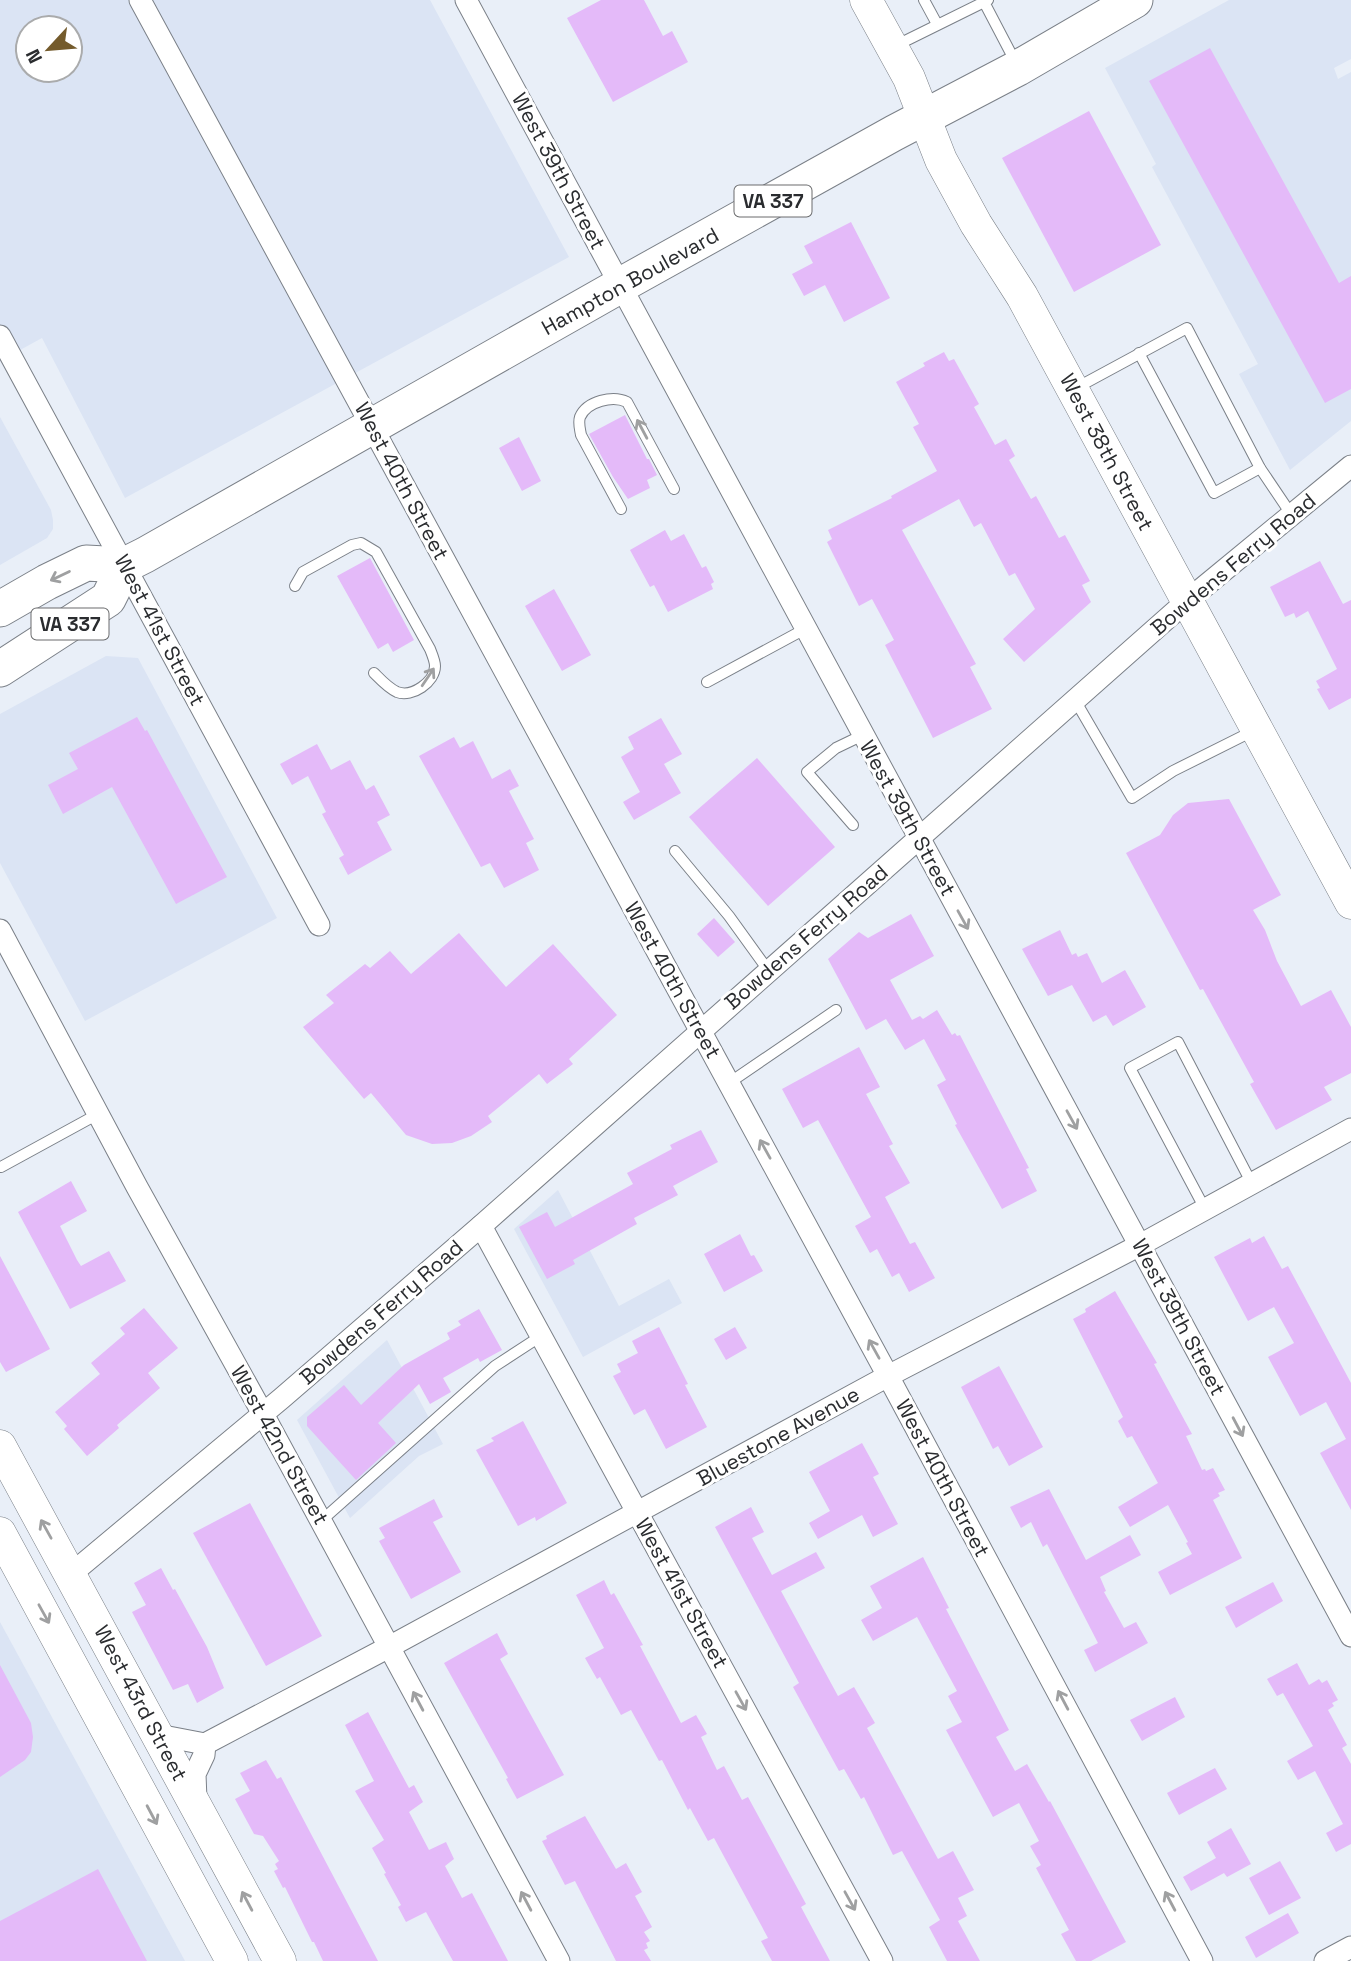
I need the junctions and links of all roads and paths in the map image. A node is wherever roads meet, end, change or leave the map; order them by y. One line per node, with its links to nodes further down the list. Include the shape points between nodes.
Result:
1 (140, 0): 15 (street, West 40th Street)
2 (466, 0): 11 (street, West 39th Street)
3 (866, 0): 8 (street, West 38th Street)
4 (924, 0): 7 (lane)
5 (1135, 0): 9 (main road, Hampton Boulevard / VA 337)
6 (986, 1): 7 (lane); 9 (lane)
7 (937, 24): 8 (lane)
8 (892, 47): 10 (street, West 38th Street)
9 (1018, 68): 10 (main road, Hampton Boulevard / VA 337)
10 (925, 116): 11 (main road, Hampton Boulevard / VA 337); 14 (street, West 38th Street, via 976,224)
11 (621, 285): 15 (main road, Hampton Boulevard / VA 337); 25 (street, West 39th Street)
12 (0, 336): 21 (street, West 41st Street)
13 (1139, 354): 14 (lane); 17 (lane, via 1214,493); 17 (lane, via 1187,328)
14 (1073, 389): 23 (street, West 38th Street)
15 (373, 425): 21 (main road, Hampton Boulevard / VA 337); 40 (street, West 40th Street)
16 (1351, 466): 20 (street, Bowdens Ferry Road)
17 (1260, 468): 20 (lane)
18 (674, 489): 19 (lane, one-way to 19, via 627,402 604,400 581,415 579,424)
19 (621, 509)
20 (1291, 514): 23 (street, Bowdens Ferry Road)
21 (125, 565): 24 (main road, VA 337, one-way to 24, via 86,563); 26 (main road, VA 337, via 108,599); 36 (street, West 41st Street)
22 (295, 586): 27 (lane, one-way to 22, via 406,694 426,684 436,664 376,552 361,543 352,545 303,572)
23 (1188, 600): 29 (street, Bowdens Ferry Road); 30 (street, West 38th Street)
24 (0, 609)
25 (805, 629): 28 (lane); 31 (street, West 39th Street)
26 (0, 669)
27 (374, 673)
28 (707, 682)
29 (1075, 700): 30 (lane, via 1132,798 1173,771); 33 (street, Bowdens Ferry Road)
30 (1257, 729): 35 (street, West 38th Street)
31 (863, 735): 32 (lane, via 836,748 807,772); 33 (street, West 39th Street)
32 (853, 825)
33 (919, 838): 38 (street, Bowdens Ferry Road); 48 (street, West 39th Street, one-way to 48)
34 (675, 851): 38 (lane)
35 (1351, 903)
36 (319, 925)
37 (0, 930): 42 (street, West 42nd Street)
38 (768, 970): 40 (street, Bowdens Ferry Road)
39 (836, 1010): 41 (lane)
40 (700, 1030): 41 (street, West 40th Street); 47 (street, Bowdens Ferry Road)
41 (729, 1083): 50 (street, West 40th Street, one-way to 41)
42 (98, 1114): 44 (lane); 51 (street, West 42nd Street)
43 (1351, 1129): 45 (street, Bluestone Avenue)
44 (1, 1167)
45 (1252, 1184): 46 (street, Bluestone Avenue); 46 (lane, via 1178,1042 1130,1068)
46 (1205, 1209): 48 (street, Bluestone Avenue)
47 (481, 1226): 49 (street, West 41st Street); 51 (street, Bowdens Ferry Road)
48 (1140, 1245): 50 (street, Bluestone Avenue); 57 (street, West 39th Street, one-way to 57)
49 (541, 1336): 53 (street, West 41st Street); 54 (lane, via 495,1366)
50 (888, 1376): 53 (street, Bluestone Avenue); 67 (street, West 40th Street, one-way to 50)
51 (264, 1414): 54 (street, West 42nd Street); 56 (street, Bowdens Ferry Road)
52 (0, 1446): 56 (street, West 43rd Street, one-way to 52)
53 (638, 1512): 58 (street, Bluestone Avenue); 66 (street, West 41st Street, one-way to 66)
54 (321, 1521): 58 (street, West 42nd Street)
55 (0, 1533): 63 (street, West 43rd Street, one-way to 63)
56 (71, 1574): 59 (street, West 43rd Street)
57 (1351, 1636)
58 (389, 1647): 60 (street, Bluestone Avenue); 65 (street, West 42nd Street, one-way to 58)
59 (158, 1735): 60 (street); 61 (street, West 43rd Street)
60 (205, 1744): 61 (street, via 195,1774)
61 (196, 1806): 64 (street, West 43rd Street, one-way to 61)
62 (1351, 1947): 68 (street)
63 (232, 1961)
64 (280, 1961)
65 (559, 1961)
66 (882, 1961)
67 (1202, 1961)
68 (1325, 1961)

